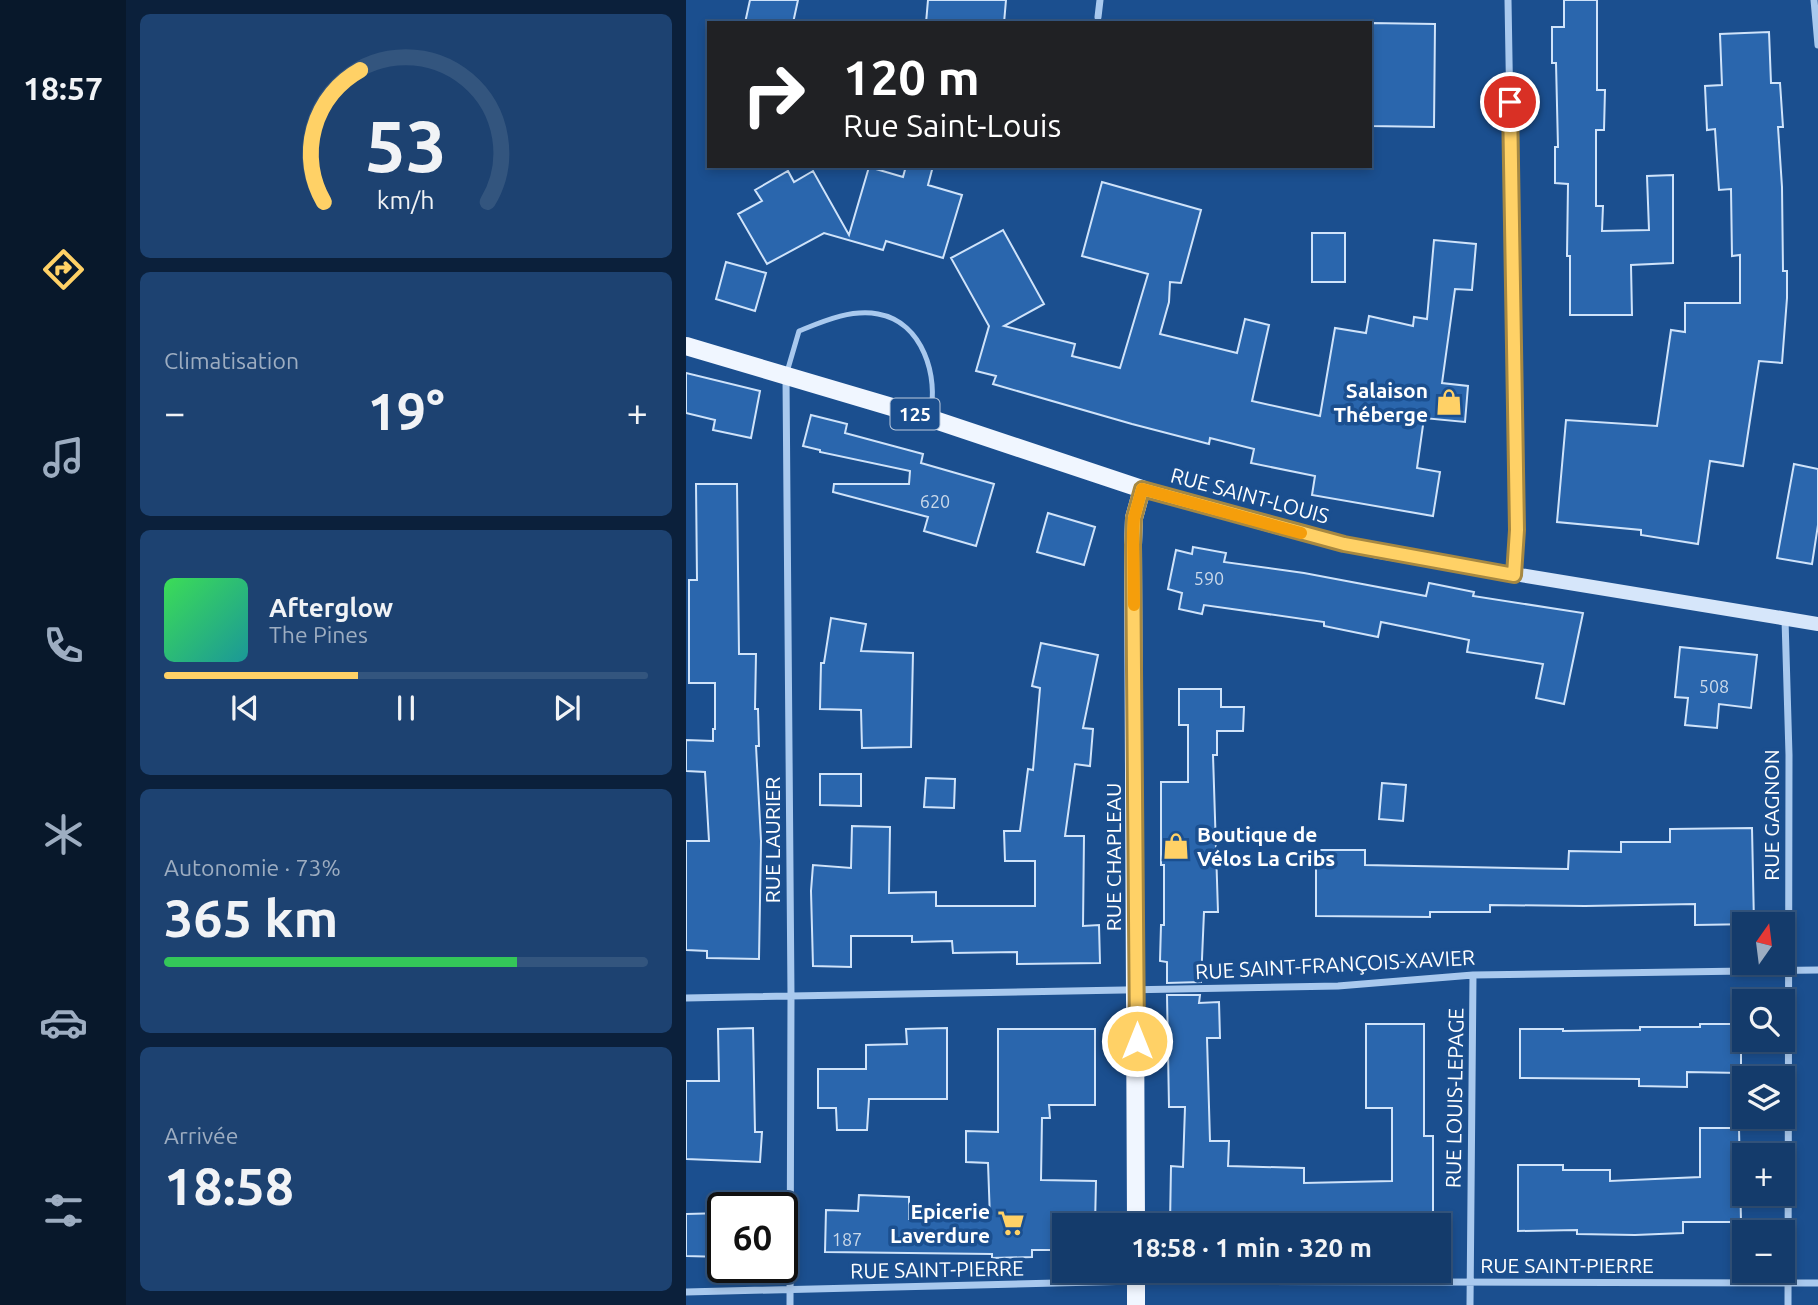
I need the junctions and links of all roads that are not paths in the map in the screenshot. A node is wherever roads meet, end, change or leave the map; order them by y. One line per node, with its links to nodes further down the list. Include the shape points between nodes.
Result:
1 (1100, 0): 4 (street)
2 (1508, 0): 10 (street)
3 (1814, 0): 5 (street)
4 (1098, 17)
5 (1818, 46)
6 (686, 346): 7 (main road, RUE SAINT-LOUIS / 125)
7 (786, 374): 8 (main road, RUE SAINT-LOUIS / 125); 8 (lane, via 799,331 839,315 879,314 907,326 928,358 934,399); 20 (street, RUE LAURIER)
8 (929, 418): 9 (main road, RUE SAINT-LOUIS / 125)
9 (1142, 489): 10 (main road, RUE SAINT-LOUIS, via 1344,544); 19 (main road, RUE CHAPLEAU, via 1133,545)
10 (1514, 575): 11 (main road, RUE SAINT-LOUIS)
11 (1784, 619): 12 (main road, RUE SAINT-LOUIS); 13 (street, RUE GAGNON)
12 (1818, 624)
13 (1788, 912)
14 (1818, 970): 15 (street, RUE SAINT-FRANÇOIS-XAVIER)
15 (1796, 971)
16 (1732, 972): 17 (street, RUE SAINT-FRANÇOIS-XAVIER)
17 (1473, 975): 19 (street, RUE SAINT-FRANÇOIS-XAVIER, via 1338,986); 25 (street, RUE LOUIS-LEPAGE)
18 (1788, 975): 28 (street, RUE GAGNON)
19 (1137, 989): 20 (street, RUE SAINT-FRANÇOIS-XAVIER); 22 (main road, RUE CHAPLEAU)
20 (791, 996): 21 (street, RUE SAINT-FRANÇOIS-XAVIER); 29 (street, RUE LAURIER)
21 (686, 998)
22 (1136, 1213)
23 (1052, 1280): 29 (street, RUE SAINT-PIERRE)
24 (1451, 1281): 25 (street, RUE SAINT-PIERRE)
25 (1470, 1281): 28 (street, RUE SAINT-PIERRE); 33 (street, RUE LOUIS-LEPAGE)
26 (1136, 1283): 32 (main road)
27 (1818, 1283): 28 (street, RUE SAINT-PIERRE)
28 (1788, 1284): 34 (street, RUE GAGNON)
29 (790, 1291): 30 (street, RUE SAINT-PIERRE); 31 (street, RUE LAURIER)
30 (686, 1292)
31 (790, 1305)
32 (1136, 1305)
33 (1470, 1305)
34 (1788, 1305)

